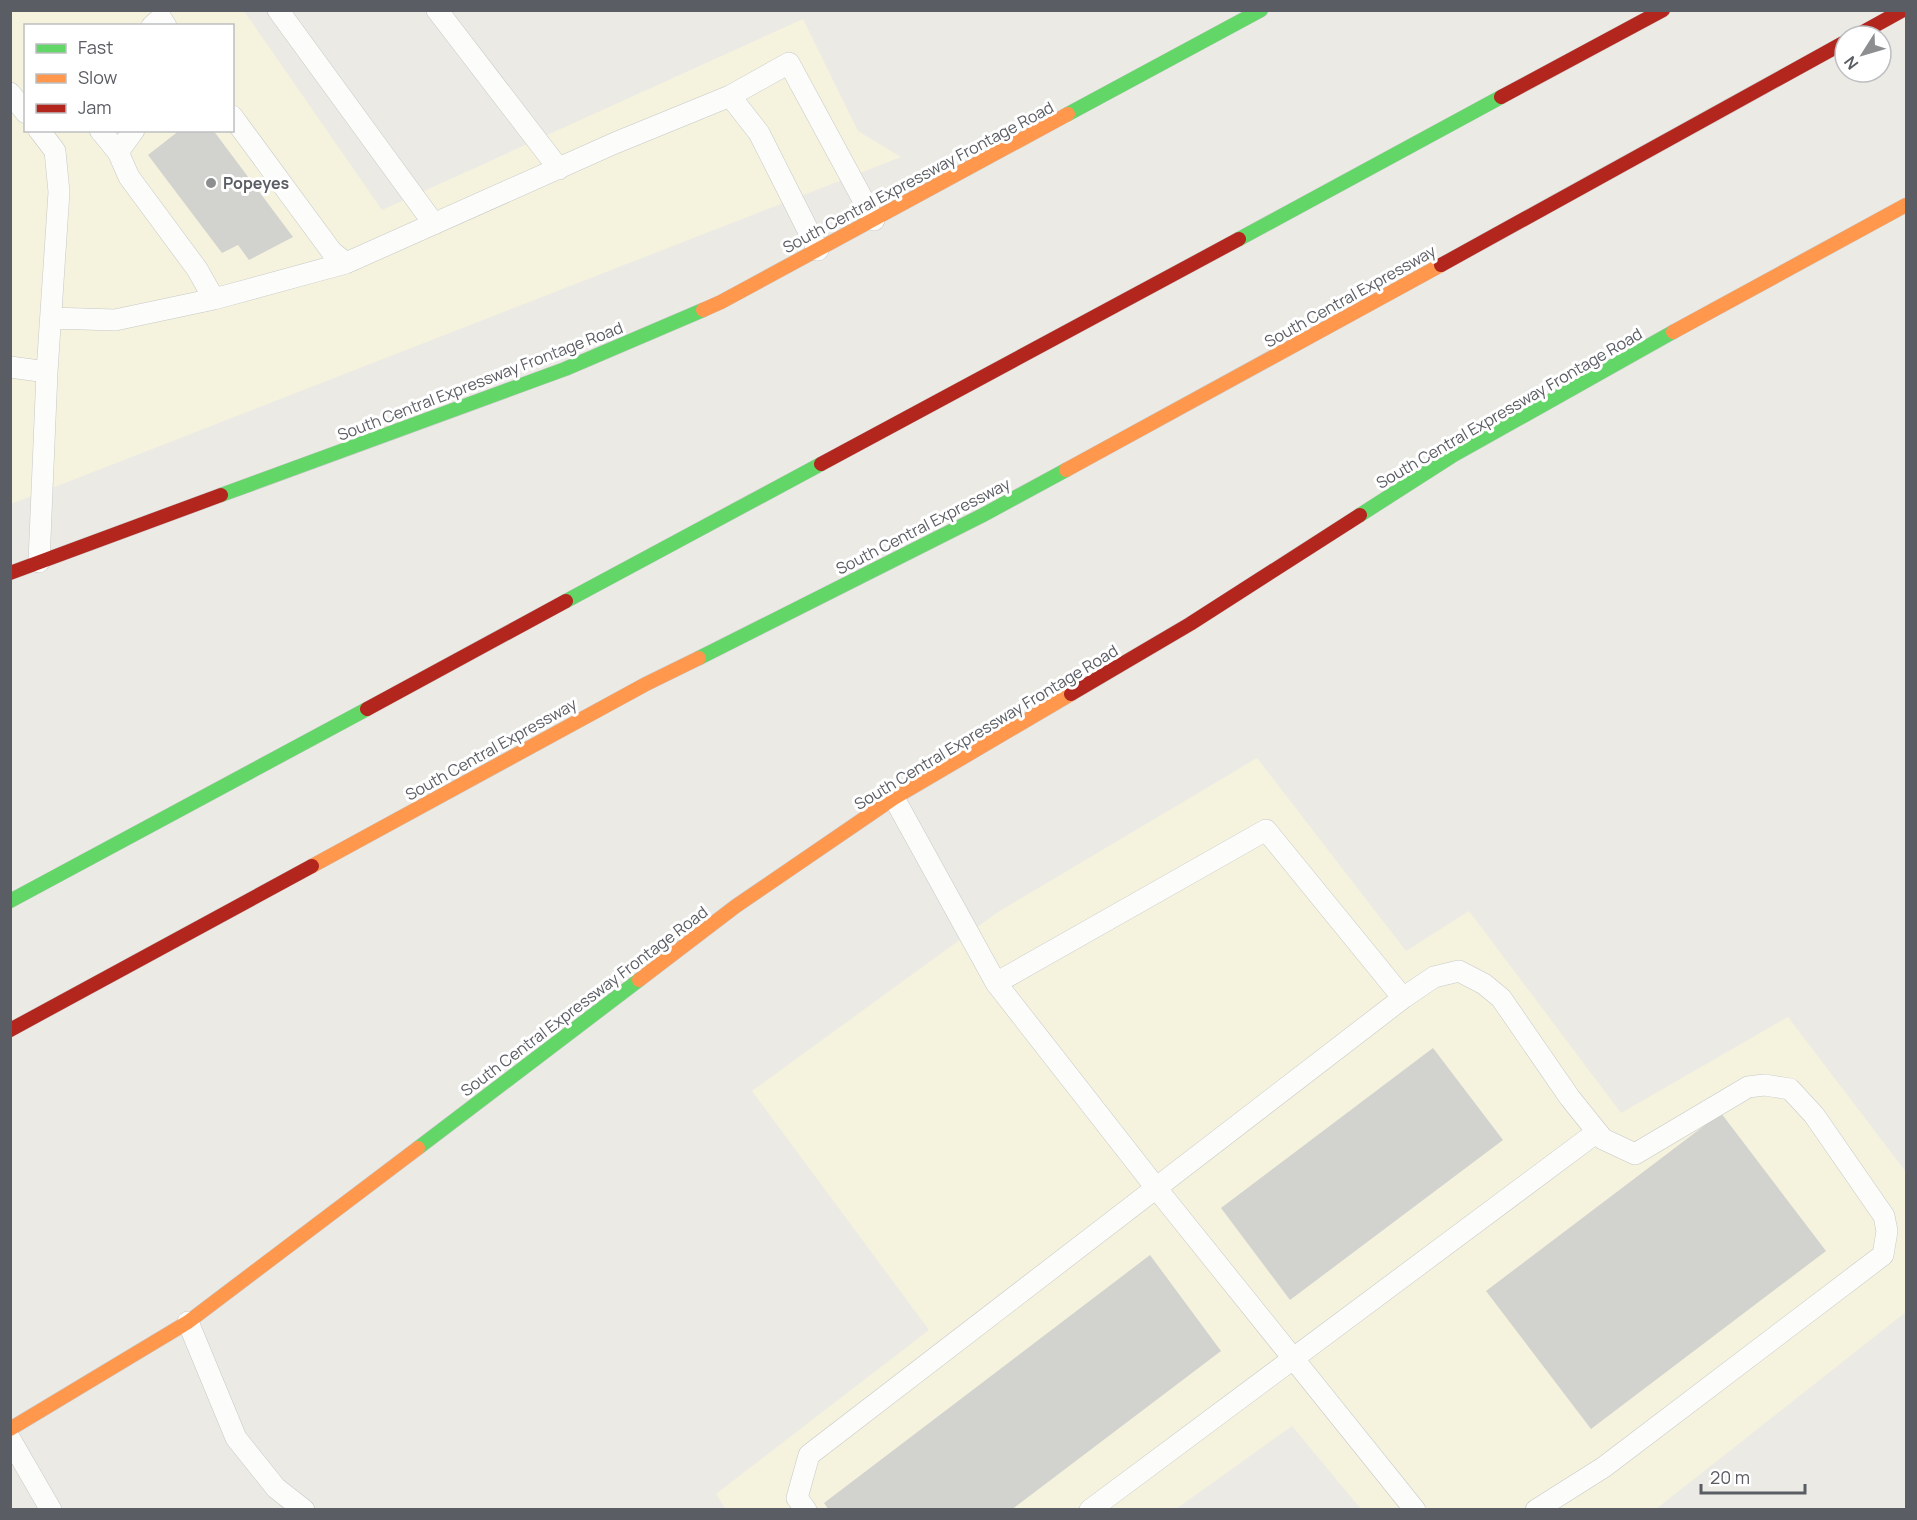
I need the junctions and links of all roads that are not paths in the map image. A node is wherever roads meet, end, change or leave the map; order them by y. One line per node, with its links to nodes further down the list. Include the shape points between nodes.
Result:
1 (278, 10): 21 (lane)
2 (437, 10): 18 (lane)
3 (1261, 10): 20 (main road, South Central Expressway Frontage Road)
4 (1663, 10): 31 (main road)
5 (1903, 10): 8 (main road)
6 (154, 24): 7 (lane, via 161,18)
7 (165, 24)
8 (1878, 24)
9 (1833, 49): 34 (main road, South Central Expressway, via 1220,387 983,514 646,684)
10 (10, 93): 12 (lane)
11 (730, 96): 18 (lane); 20 (lane, via 789,63); 22 (lane, via 759,134)
12 (24, 110)
13 (234, 119): 23 (lane, via 332,252)
14 (41, 132): 25 (lane, via 56,151 59,192)
15 (102, 132): 17 (lane)
16 (133, 132): 17 (lane)
17 (118, 152): 24 (lane, via 129,177 197,269)
18 (559, 169): 21 (lane)
19 (1906, 205): 30 (main road, South Central Expressway Frontage Road, via 1452,456 1190,624)
20 (874, 220): 22 (main road, South Central Expressway Frontage Road)
21 (434, 224): 23 (lane)
22 (818, 250): 28 (main road, South Central Expressway Frontage Road, via 721,302 565,369)
23 (346, 262): 24 (lane)
24 (214, 299): 25 (lane, via 115,320)
25 (51, 318): 27 (lane)
26 (10, 367): 27 (lane)
27 (47, 372): 28 (lane)
28 (39, 562): 29 (main road, South Central Expressway Frontage Road)
29 (10, 573)
30 (894, 798): 32 (lane); 37 (main road, South Central Expressway Frontage Road, via 736,906)
31 (10, 901)
32 (996, 983): 33 (lane, via 1266,830); 36 (lane)
33 (1403, 998): 35 (lane, via 1434,977 1459,971 1484,984 1501,998); 36 (lane)
34 (10, 1030)
35 (1597, 1132): 38 (lane); 46 (lane, via 1603,1139 1635,1154 1748,1087 1790,1089 1814,1115 1884,1216 1887,1232 1883,1255 1604,1467)
36 (1157, 1189): 38 (lane); 43 (lane, via 808,1455 797,1497)
37 (188, 1322): 39 (main road, South Central Expressway Frontage Road); 42 (lane, via 236,1438 276,1488)
38 (1294, 1359): 44 (lane); 45 (lane)
39 (10, 1429)
40 (10, 1438): 41 (lane)
41 (51, 1509)
42 (304, 1509)
43 (806, 1509)
44 (1090, 1509)
45 (1415, 1509)
46 (1536, 1509)

